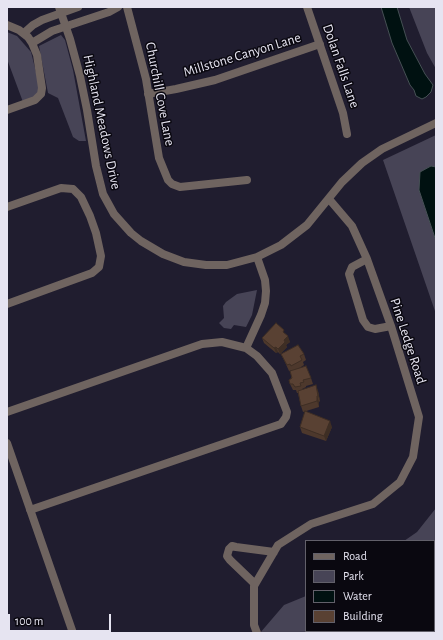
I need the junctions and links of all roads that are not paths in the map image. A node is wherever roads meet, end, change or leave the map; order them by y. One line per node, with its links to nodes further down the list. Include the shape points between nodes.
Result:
1 (78, 7): 5 (street)
2 (118, 7): 7 (street)
3 (127, 7): 11 (street, Churchill Cove Lane)
4 (307, 7): 10 (street, Dolan Falls Lane)
5 (60, 10): 7 (street, Highland Meadows Drive); 8 (street, via 37,22)
6 (7, 25): 8 (street)
7 (66, 27): 9 (street); 18 (street, Highland Meadows Drive, via 84,93 99,181 108,204 122,224 151,248 184,262 228,265)
8 (24, 33): 9 (street)
9 (32, 43): 12 (street, via 37,55 41,94 33,101)
10 (320, 44): 11 (street, Millstone Canyon Lane, via 215,80); 14 (street, Dolan Falls Lane, via 343,113)
11 (148, 94): 15 (street, Churchill Cove Lane, via 159,158 172,184 184,186)
12 (7, 110)
13 (436, 123): 16 (street, Highland Meadows Drive, via 371,156 352,172)
14 (347, 134)
15 (247, 180)
16 (329, 199): 18 (street, Highland Meadows Drive, via 294,237); 19 (street, Pine Ledge Road, via 352,226)
17 (7, 207): 20 (street, via 60,188 71,188 81,197 93,224 101,252 99,267 92,273)
18 (257, 257): 22 (street, via 265,280 265,303)
19 (367, 259): 21 (street, Pine Ledge Road); 21 (street, via 352,267 349,274 364,320 368,327 375,329)
20 (7, 304)
21 (390, 326): 26 (street, Pine Ledge Road, via 419,417 414,456 400,482 373,504 311,524 278,545)
22 (246, 348): 23 (street, via 222,342 202,344); 25 (street, via 272,373 287,412 281,424)
23 (7, 412)
24 (7, 443): 25 (street)
25 (30, 510): 28 (street)
26 (274, 552): 27 (street, Pine Ledge Road); 27 (street, via 232,546 229,549 227,556)
27 (255, 584): 29 (street, Pine Ledge Road, via 254,625)
28 (73, 633)
29 (257, 633)

